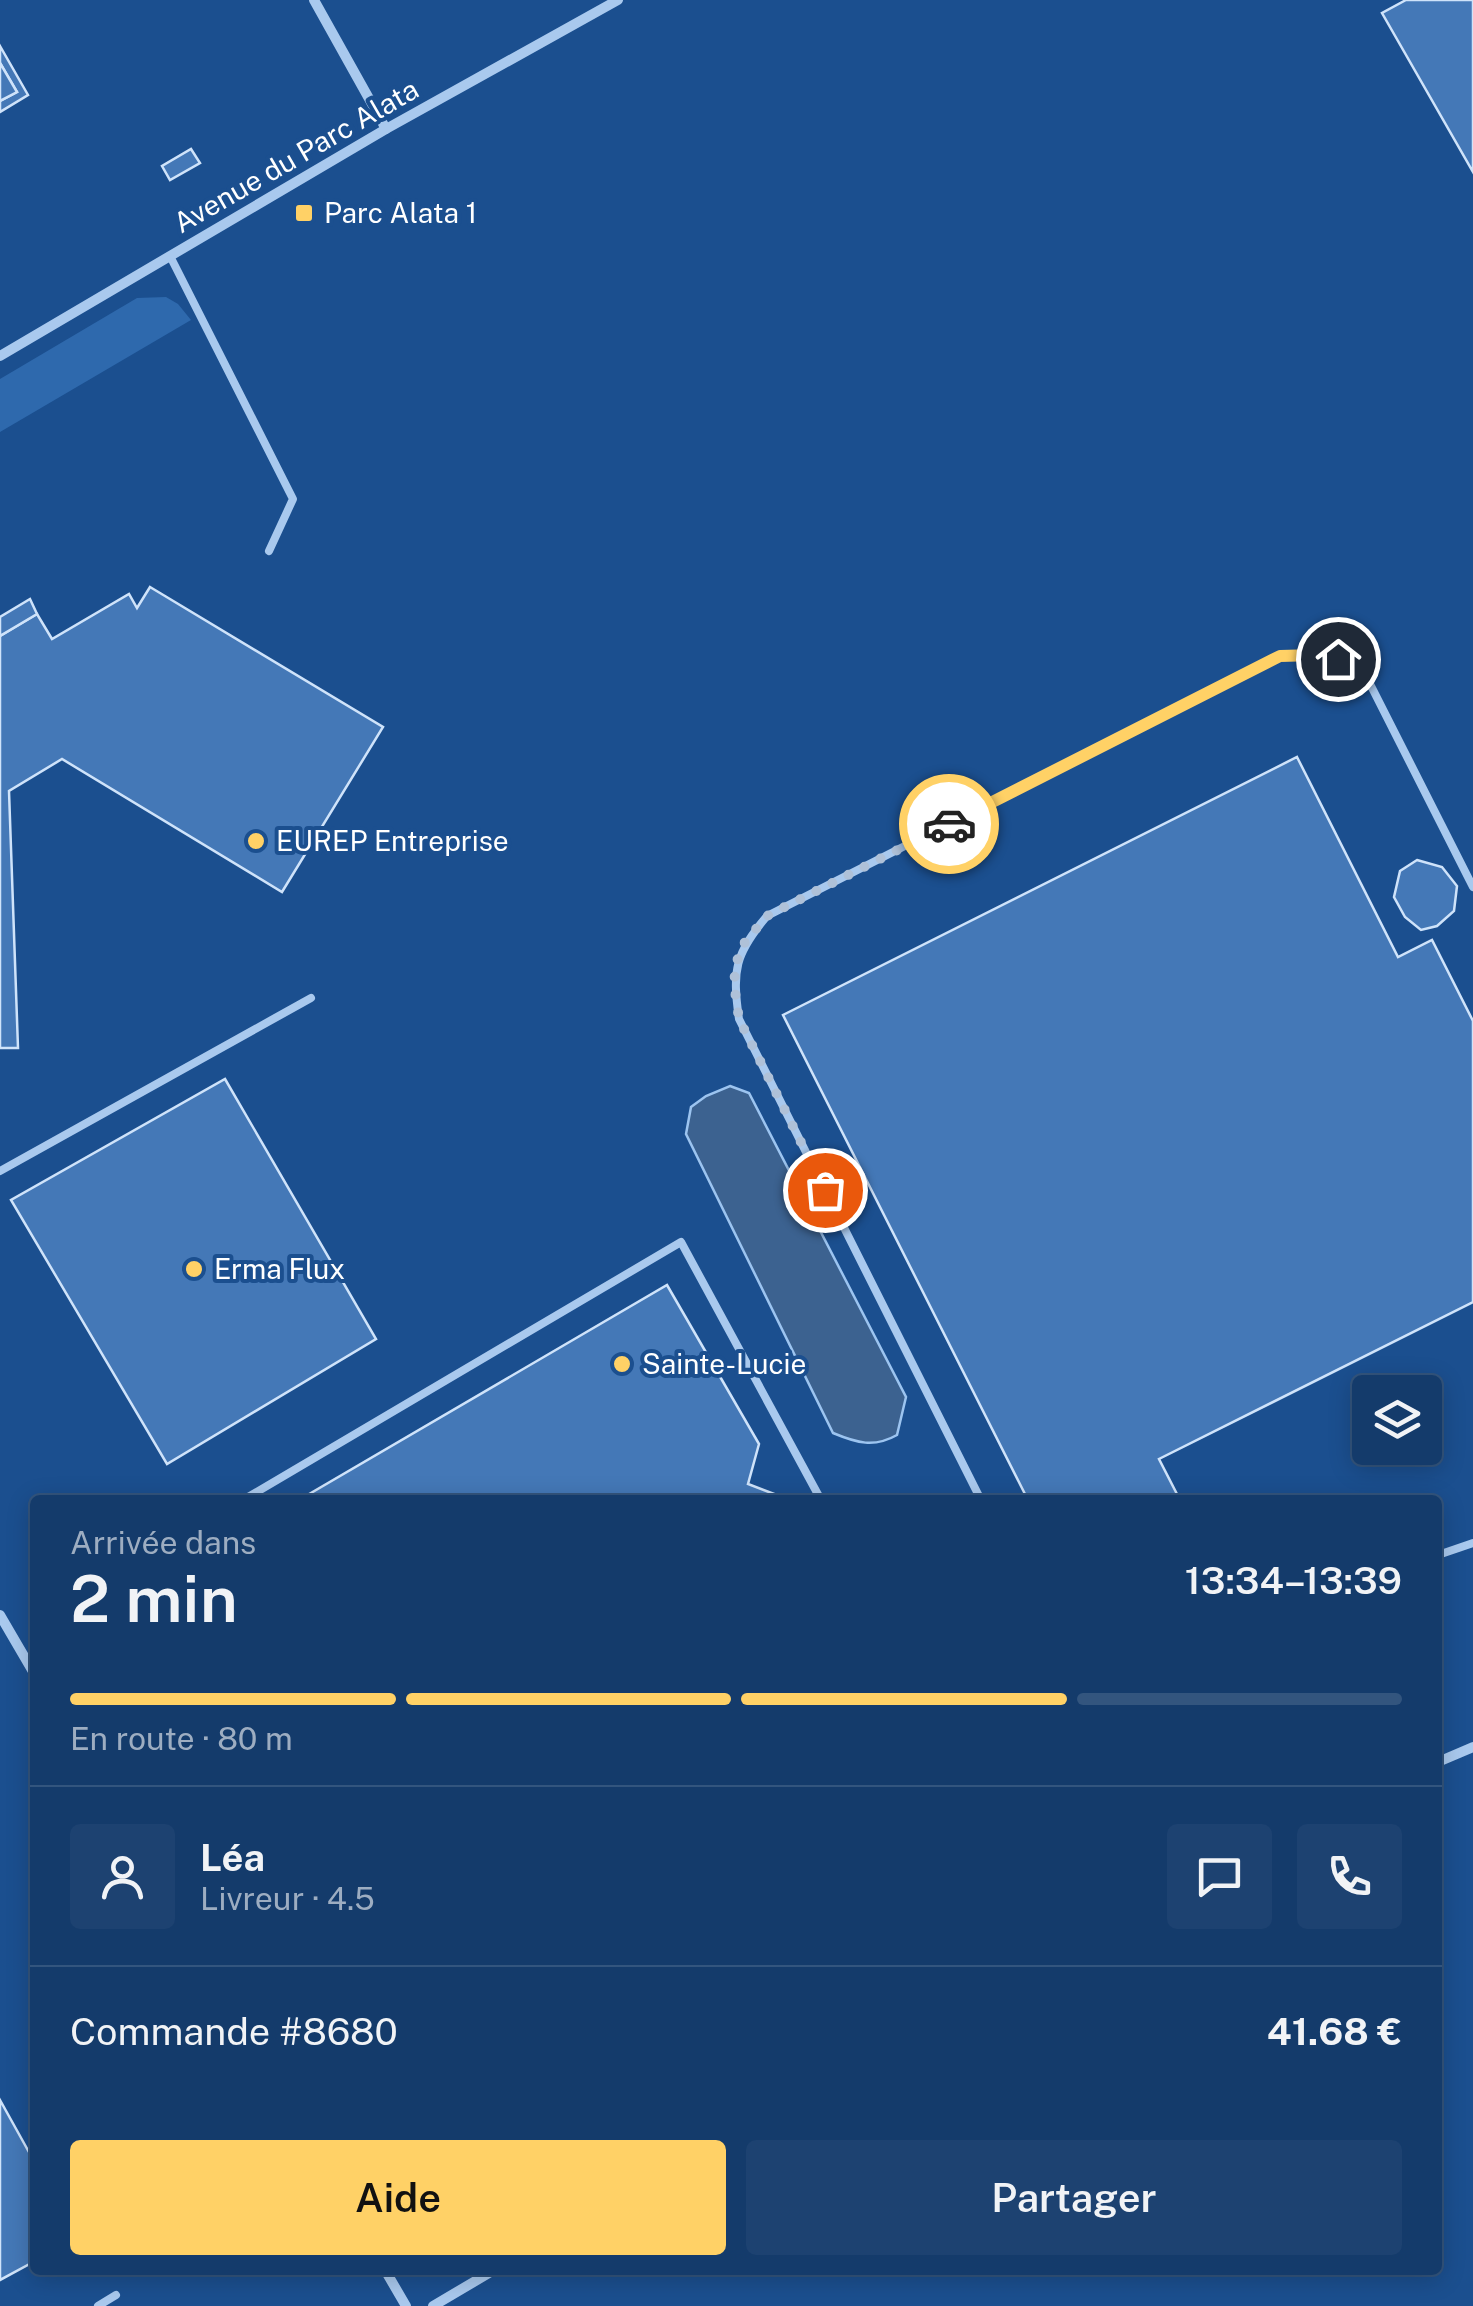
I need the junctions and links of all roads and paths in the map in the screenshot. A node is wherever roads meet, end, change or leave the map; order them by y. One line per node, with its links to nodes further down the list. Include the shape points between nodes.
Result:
1 (314, 0): 3 (street)
2 (618, 0): 3 (street, Avenue du Parc Alata)
3 (386, 129): 4 (street, Avenue du Parc Alata)
4 (170, 256): 5 (street, Avenue du Parc Alata); 6 (lane, via 294,499)
5 (0, 356)
6 (269, 551)
7 (1473, 887): 12 (lane, via 1367,678 1338,659 1280,656 767,916 745,942 734,984 739,1019)
8 (311, 998): 9 (lane)
9 (0, 1171)
10 (251, 1495): 11 (lane, via 681,1242)
11 (818, 1495)
12 (978, 1495)
13 (1473, 1543): 14 (lane)
14 (1442, 1554)
15 (1, 1618): 16 (street)
16 (30, 1667)
17 (1473, 1746): 18 (street)
18 (1442, 1760)
19 (387, 2275): 23 (street)
20 (486, 2275): 24 (street)
21 (116, 2295): 22 (lane)
22 (98, 2306)
23 (406, 2306)
24 (433, 2306)

